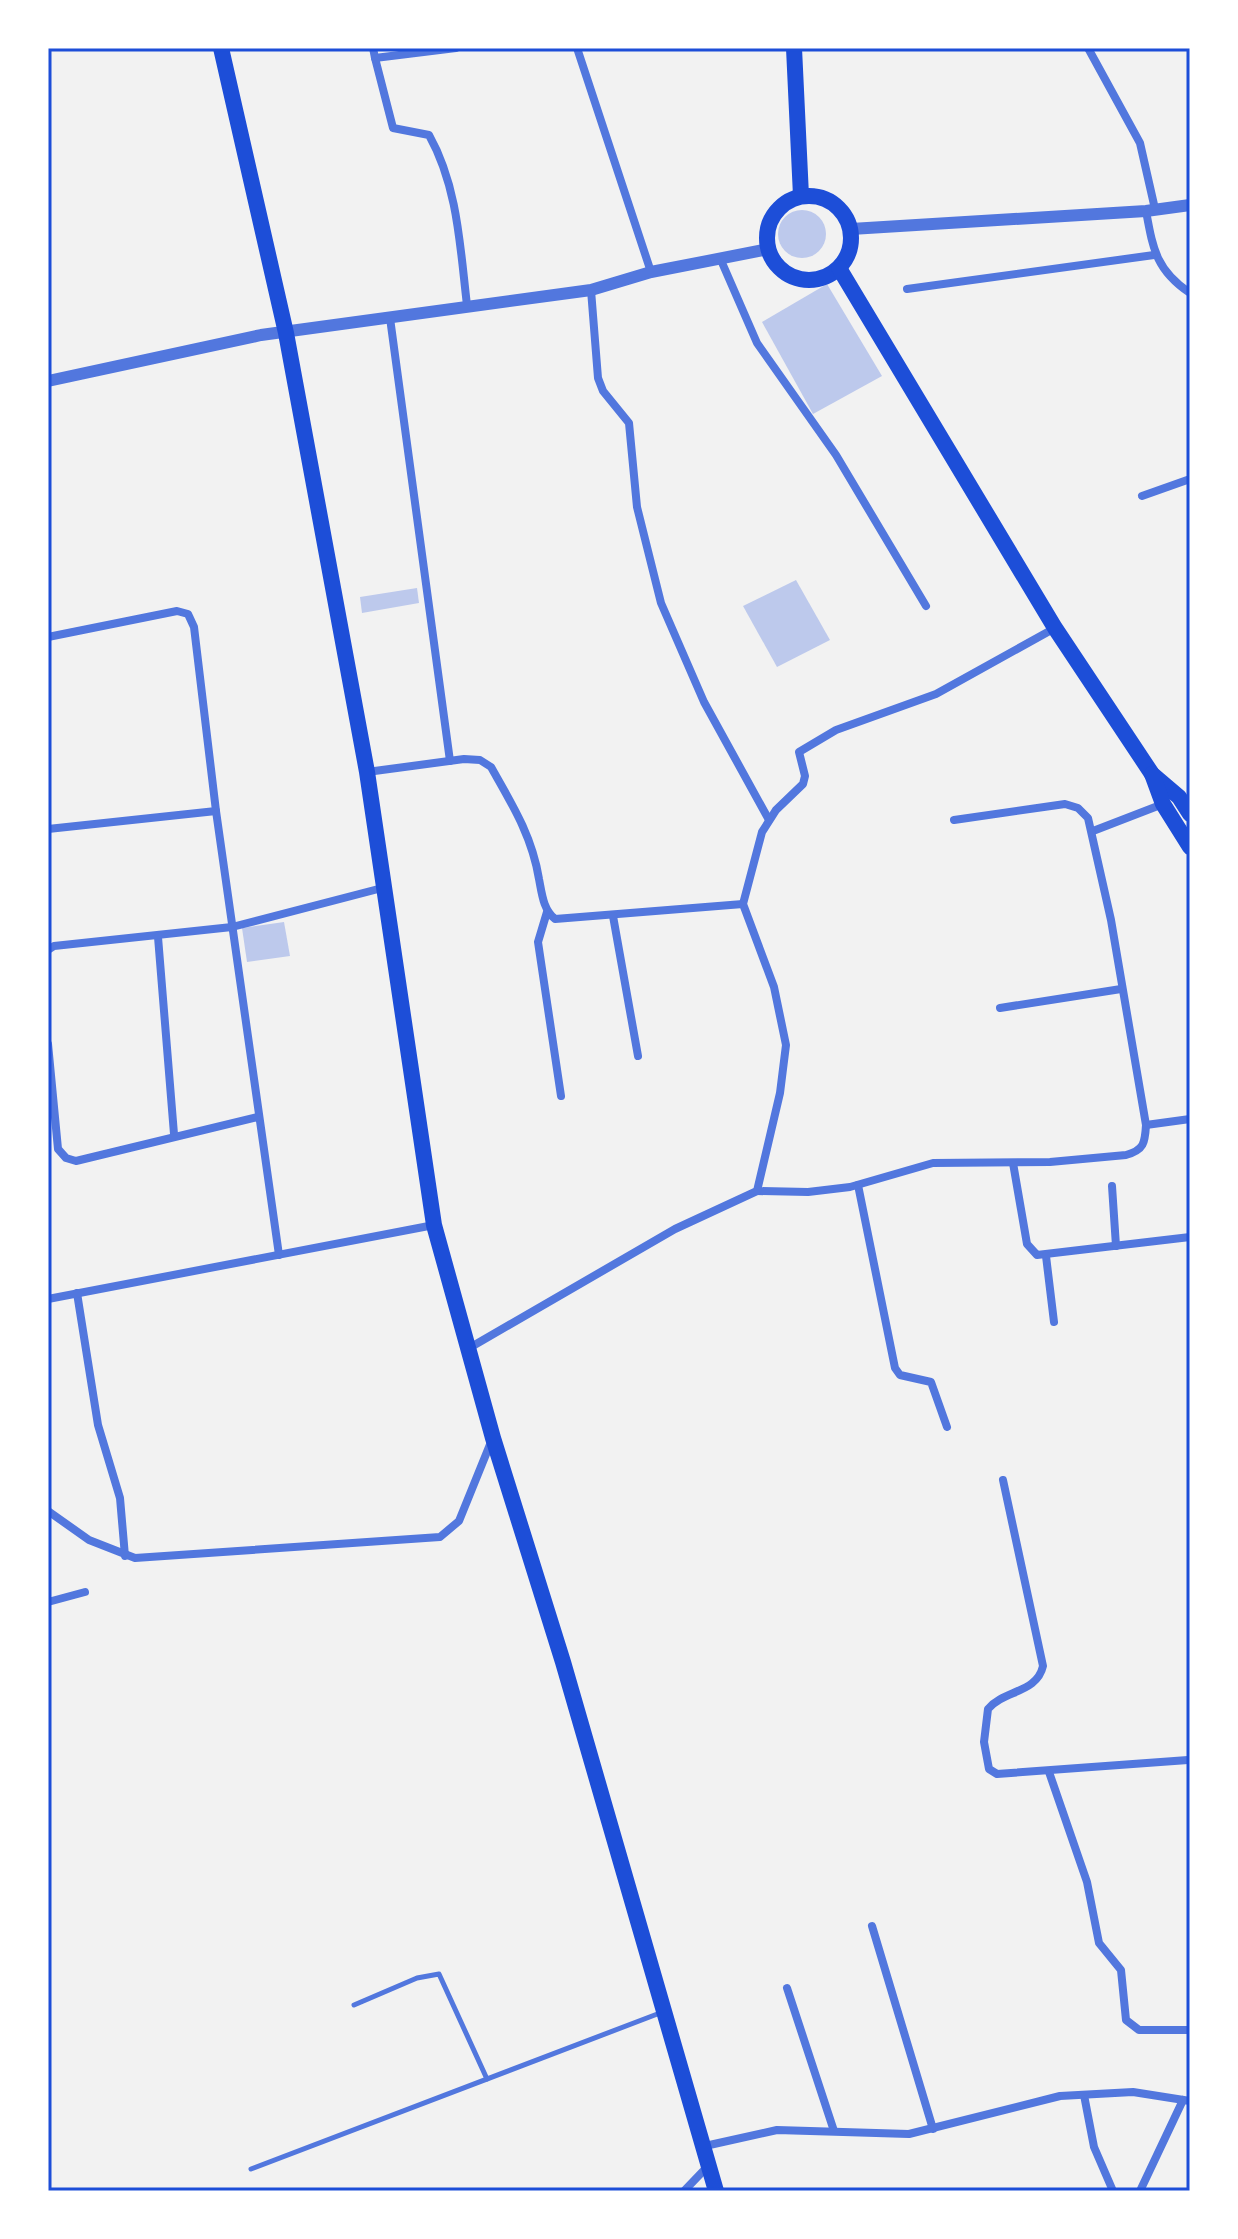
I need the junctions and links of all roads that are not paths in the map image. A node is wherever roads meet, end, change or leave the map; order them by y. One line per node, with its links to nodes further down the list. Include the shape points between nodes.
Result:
1 (221, 48): 22 (main road)
2 (373, 48): 7 (street)
3 (456, 48): 7 (street)
4 (577, 48): 16 (street)
5 (794, 48): 8 (main road)
6 (1088, 48): 10 (street, via 1140,143)
7 (375, 58): 20 (street, via 393,128 429,135 443,167 456,213)
8 (801, 196): 11 (main road, via 833,202); 12 (main road, via 776,211 768,230)
9 (1190, 205): 10 (street)
10 (1150, 210): 11 (street); 13 (street)
11 (851, 229): 15 (main road, via 847,257)
12 (769, 249): 14 (street); 15 (main road, via 786,273 799,279 827,276)
13 (1154, 255): 17 (street); 19 (street)
14 (720, 258): 16 (street); 26 (street, via 757,343 836,455)
15 (839, 268): 27 (main road)
16 (651, 272): 18 (street)
17 (907, 289)
18 (591, 290): 20 (street); 36 (street, via 598,378 629,423 637,507 661,603 704,702)
19 (1190, 293)
20 (467, 305): 21 (street)
21 (390, 318): 22 (street); 29 (street)
22 (286, 333): 23 (street); 30 (main road)
23 (48, 381)
24 (1190, 479): 25 (street)
25 (1142, 496)
26 (926, 606)
27 (1055, 628): 31 (main road); 36 (street, via 936,694 806,745 798,759 803,784)
28 (48, 637): 34 (street, via 177,611 188,614 194,627)
29 (450, 761): 30 (street); 43 (street, via 480,760 491,767 530,837)
30 (367, 772): 41 (main road)
31 (1152, 774): 32 (main road); 33 (main road)
32 (1184, 794): 33 (street); 35 (main road)
33 (1163, 804): 39 (street); 40 (main road)
34 (216, 811): 38 (street); 45 (street)
35 (1190, 814)
36 (769, 820): 42 (street)
37 (954, 820): 39 (street, via 1065,804 1078,808)
38 (48, 829)
39 (1093, 831): 48 (street)
40 (1190, 847)
41 (387, 887): 45 (street); 61 (main road)
42 (743, 904): 44 (street); 60 (street, via 774,987 786,1045)
43 (547, 912): 44 (street, via 567,921); 52 (street, via 538,942)
44 (613, 916): 51 (street)
45 (232, 927): 46 (street); 53 (street)
46 (158, 937): 47 (street); 56 (street)
47 (48, 950)
48 (1121, 989): 49 (street); 55 (street)
49 (1000, 1008)
50 (48, 1044): 56 (street, via 58,1149 66,1158 76,1161)
51 (638, 1056)
52 (561, 1096)
53 (258, 1117): 56 (street); 64 (street)
54 (1190, 1119): 55 (street)
55 (1146, 1125): 57 (street, via 1145,1144 1138,1152)
56 (174, 1134)
57 (1013, 1163): 58 (street, via 933,1163); 65 (street, via 1030,1253)
58 (858, 1185): 60 (street, via 808,1192); 70 (street, via 895,1368 900,1375 931,1382)
59 (1112, 1186): 63 (street)
60 (757, 1191): 69 (street, via 675,1229)
61 (434, 1225): 64 (street); 69 (main road)
62 (1190, 1237): 63 (street)
63 (1116, 1246): 65 (street)
64 (279, 1255): 66 (street)
65 (1046, 1256): 68 (street)
66 (77, 1293): 67 (street); 74 (street, via 98,1425 120,1498)
67 (48, 1299)
68 (1054, 1322)
69 (471, 1347): 71 (main road)
70 (947, 1427)
71 (493, 1438): 74 (street, via 459,1521 440,1537); 82 (main road)
72 (1003, 1480): 78 (street, via 1043,1666 1033,1684 988,1709 985,1760 997,1774)
73 (48, 1511): 74 (street, via 89,1540)
74 (125, 1556)
75 (85, 1592): 76 (street)
76 (48, 1602)
77 (1188, 1760): 78 (street)
78 (1049, 1772): 83 (street, via 1087,1882 1099,1943 1121,1970 1126,2020 1139,2030)
79 (872, 1926): 87 (street)
80 (787, 1988): 88 (street)
81 (354, 2005): 84 (lane, via 439,1974)
82 (665, 2011): 84 (lane); 89 (main road)
83 (1190, 2030)
84 (487, 2079): 91 (lane)
85 (1084, 2095): 86 (street, via 1133,2092); 87 (street, via 1040,2099); 94 (street, via 1094,2147)
86 (1187, 2101): 95 (street)
87 (933, 2129): 88 (street, via 894,2135)
88 (834, 2131): 89 (street, via 762,2131)
89 (705, 2146): 90 (main road)
90 (710, 2164): 92 (street); 93 (main road)
91 (251, 2169)
92 (684, 2191)
93 (716, 2191)
94 (1113, 2191)
95 (1140, 2191)

